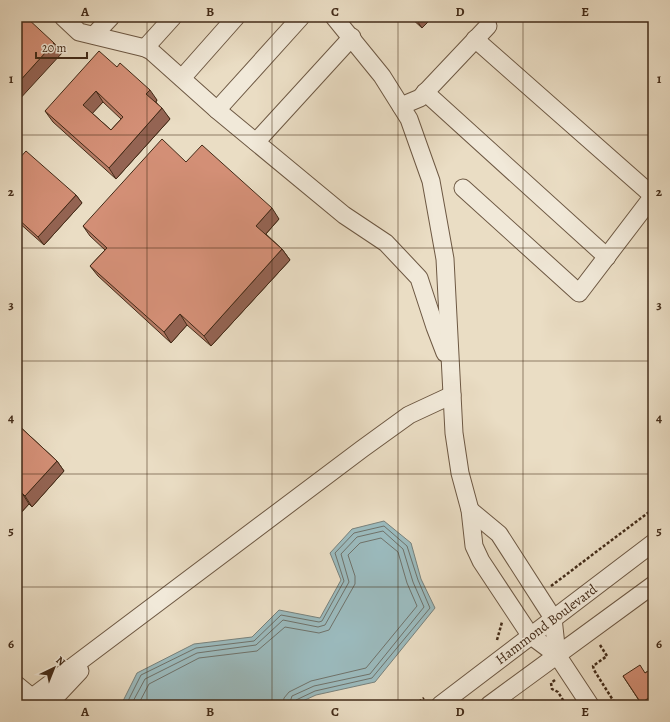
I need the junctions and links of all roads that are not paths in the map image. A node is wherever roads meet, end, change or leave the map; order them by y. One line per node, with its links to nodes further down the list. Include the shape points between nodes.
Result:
1 (62, 17): 8 (street, via 79,32)
2 (111, 17): 8 (street)
3 (173, 17): 11 (street)
4 (236, 17): 12 (street)
5 (301, 17): 15 (street)
6 (334, 17): 9 (street)
7 (488, 26): 10 (street)
8 (94, 35): 11 (street)
9 (352, 37): 14 (street); 16 (street)
10 (475, 39): 13 (street); 18 (street)
11 (145, 48): 12 (street)
12 (182, 78): 15 (street)
13 (425, 92): 14 (street, via 420,98); 19 (street)
14 (401, 106): 20 (street, via 409,119 431,181 446,259)
15 (217, 110): 16 (street)
16 (256, 142): 20 (street, via 344,215 386,243 419,278)
17 (463, 188): 19 (street, via 579,293)
18 (653, 196): 19 (street)
19 (607, 257)
20 (450, 364): 21 (street)
21 (452, 395): 22 (street, via 460,473); 27 (street, via 409,415)
22 (470, 510): 25 (street, via 499,534); 26 (street, via 474,546 480,560)
23 (653, 543): 25 (street, Hammond Boulevard)
24 (653, 585): 28 (street)
25 (553, 618): 26 (street, Hammond Boulevard); 28 (street)
26 (530, 635): 28 (street); 32 (street, Hammond Boulevard)
27 (105, 642): 30 (street); 31 (street)
28 (557, 654): 33 (street); 34 (street)
29 (17, 685): 30 (street)
30 (32, 703)
31 (48, 705)
32 (440, 705)
33 (489, 705)
34 (590, 705)

